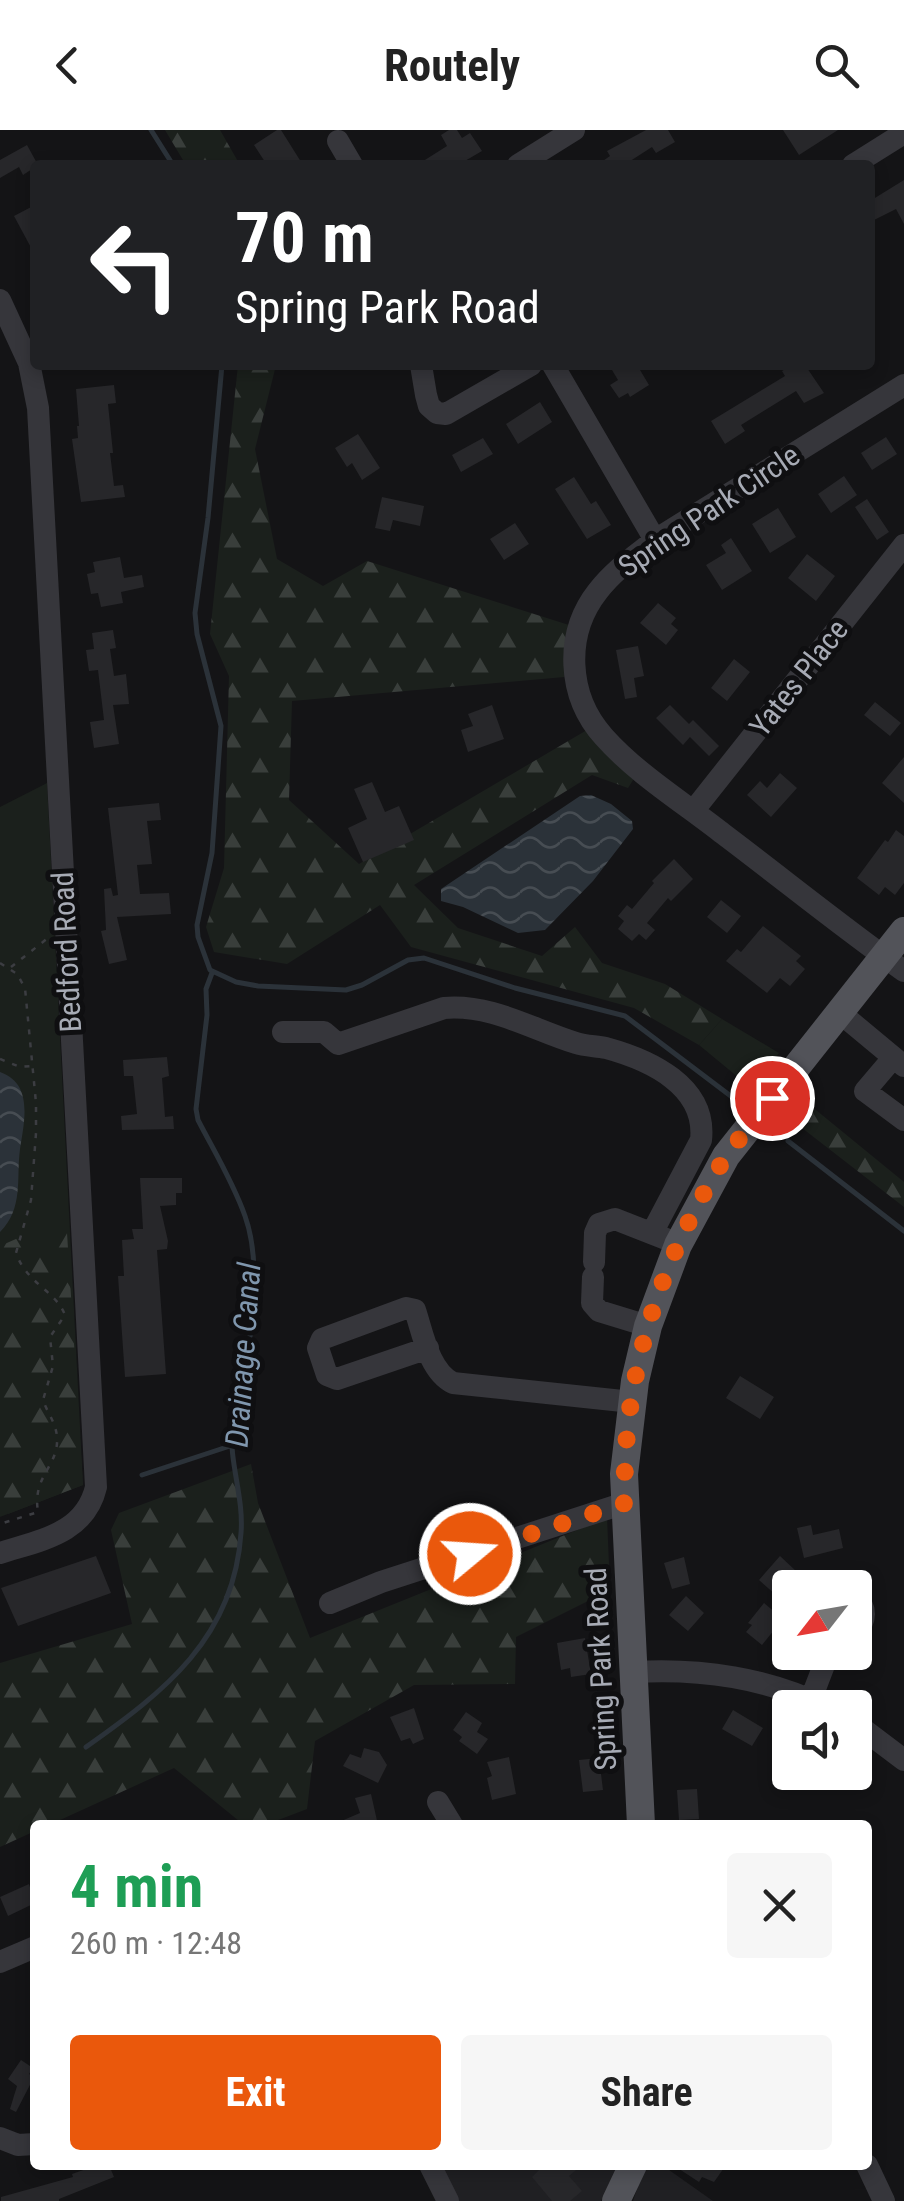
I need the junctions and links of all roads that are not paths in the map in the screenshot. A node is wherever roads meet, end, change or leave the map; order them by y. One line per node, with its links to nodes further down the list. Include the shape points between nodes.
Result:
1 (574, 130): 5 (street)
2 (904, 134): 6 (street)
3 (338, 141): 4 (street)
4 (349, 160)
5 (526, 160)
6 (861, 160)
7 (0, 300): 8 (street, Bedford Road)
8 (30, 368)
9 (30, 370): 28 (street, Bedford Road, via 38,408 96,1487 74,1526)
10 (422, 370): 11 (street, via 429,406 437,413 456,411)
11 (523, 370)
12 (555, 370): 14 (street)
13 (904, 385): 14 (street, Spring Park Circle)
14 (655, 540): 16 (street, Spring Park Circle, via 586,607 574,648 577,686 605,738)
15 (904, 546): 16 (street, Yates Place)
16 (694, 810): 18 (street, Spring Park Circle)
17 (904, 931): 18 (main road, Spring Park Road)
18 (894, 964): 19 (main road, Spring Park Road)
19 (839, 1012): 21 (street); 23 (main road, Spring Park Road)
20 (283, 1032): 23 (street, via 324,1032 338,1044 460,1007 490,1010 652,1065 696,1102 703,1126)
21 (893, 1058): 22 (street, via 866,1091)
22 (904, 1120)
23 (665, 1239): 24 (main road, Spring Park Road); 24 (street, via 615,1219 598,1224 595,1233 592,1303)
24 (648, 1326): 26 (main road, Spring Park Road)
25 (428, 1348): 25 (street, via 415,1310 406,1308 322,1339 318,1348 328,1376 337,1379); 26 (street, via 453,1383)
26 (632, 1402): 27 (main road, Spring Park Road)
27 (625, 1503): 29 (street); 30 (main road, Spring Park Road)
28 (0, 1553)
29 (330, 1603)
30 (634, 1672): 31 (street, via 712,1674); 36 (main road, Spring Park Road)
31 (784, 1690)
32 (872, 1736): 33 (street)
33 (904, 1760)
34 (438, 1802): 35 (street)
35 (449, 1820)
36 (641, 1820)
37 (30, 1949): 38 (street)
38 (0, 1962)
39 (0, 2138): 40 (street)
40 (30, 2144)
41 (432, 2170): 44 (street)
42 (631, 2170): 45 (main road)
43 (868, 2170): 46 (street)
44 (448, 2201)
45 (616, 2201)
46 (884, 2201)

